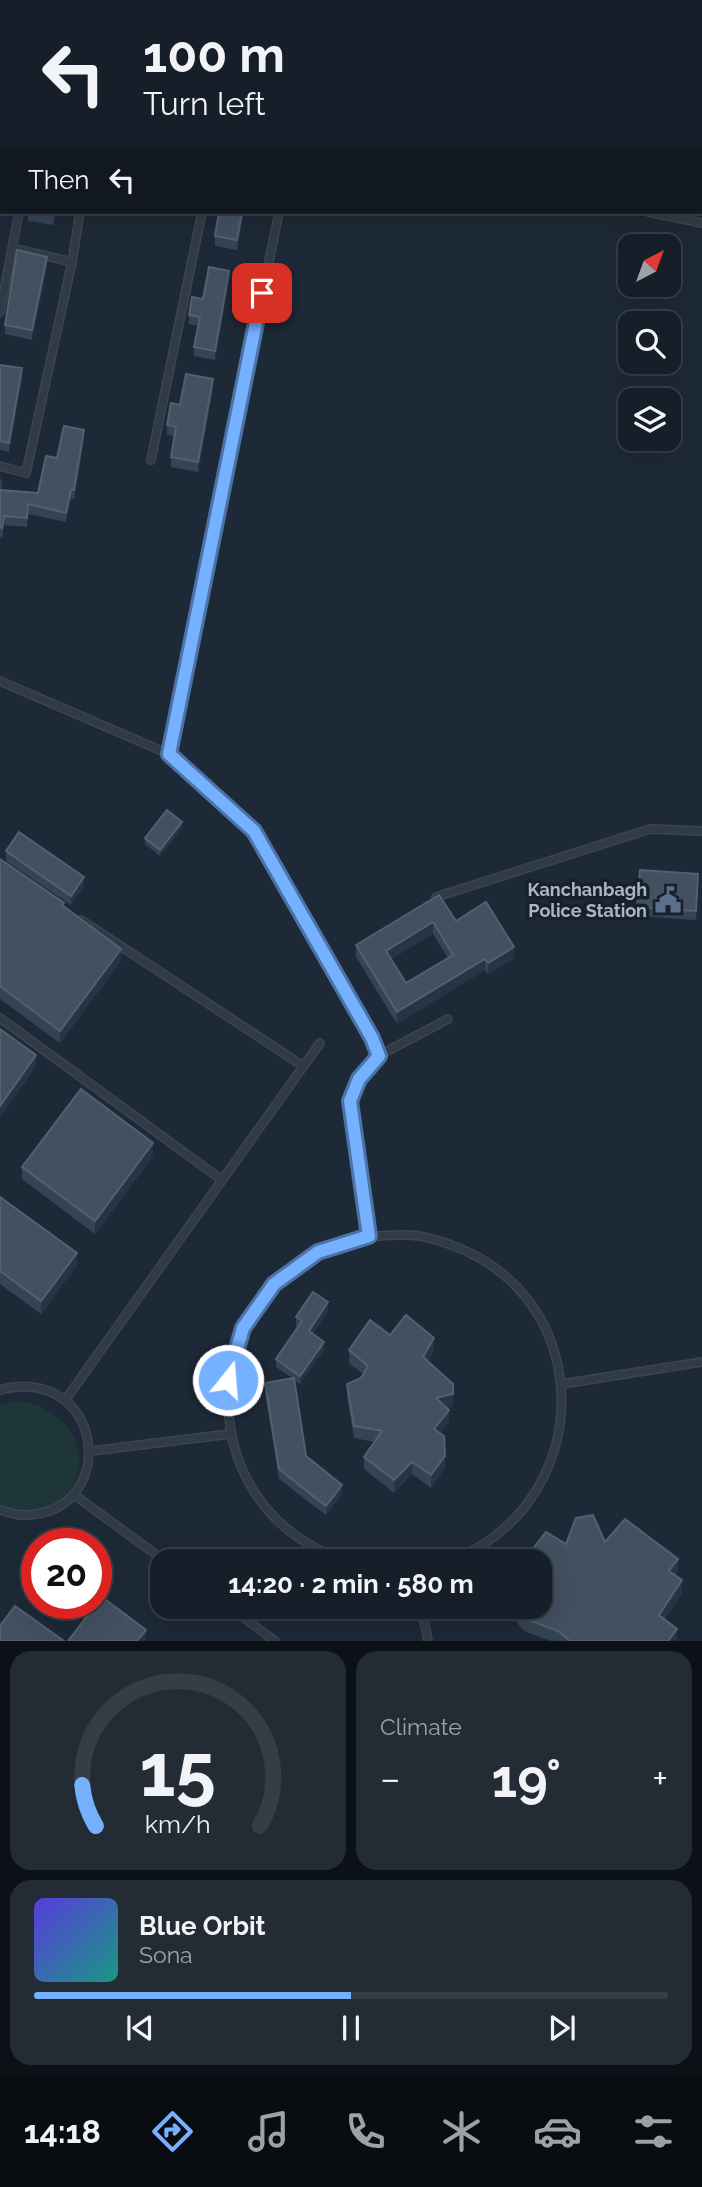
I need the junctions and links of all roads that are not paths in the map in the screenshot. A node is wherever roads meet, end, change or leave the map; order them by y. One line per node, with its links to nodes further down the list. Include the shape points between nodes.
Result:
1 (19, 214): 7 (lane)
2 (80, 214): 8 (lane)
3 (202, 214): 10 (lane)
4 (279, 214): 13 (lane)
5 (662, 214): 6 (lane)
6 (702, 223)
7 (13, 248): 8 (lane); 9 (lane)
8 (72, 261): 11 (lane, via 26,474)
9 (0, 312)
10 (151, 460)
11 (0, 466)
12 (0, 681): 13 (lane)
13 (169, 754): 20 (lane, via 254,831)
14 (702, 831): 15 (lane, via 650,829)
15 (436, 897)
16 (68, 911): 21 (lane)
17 (0, 1018): 22 (lane)
18 (448, 1019): 20 (lane)
19 (320, 1043): 21 (lane)
20 (379, 1056): 23 (lane, via 359,1079 350,1101)
21 (303, 1066): 22 (lane)
22 (222, 1180): 27 (lane)
23 (369, 1236): 25 (lane, via 408,1235 446,1242 481,1258 512,1282 536,1312); 28 (lane, via 318,1252 274,1284 243,1328 228,1380)
24 (702, 1362): 25 (lane)
25 (562, 1384): 33 (lane, via 560,1437 541,1487 508,1528)
26 (0, 1390): 27 (lane, via 20,1384 44,1387)
27 (66, 1399): 29 (lane, via 84,1422)
28 (230, 1434): 29 (lane); 32 (lane, via 247,1481 276,1521)
29 (90, 1451): 30 (lane, via 86,1474)
30 (73, 1494): 31 (lane, via 52,1510 26,1515); 34 (lane)
31 (0, 1510)
32 (313, 1549)
33 (474, 1549)
34 (150, 1550)
35 (245, 1619): 37 (lane)
36 (424, 1619): 38 (lane)
37 (275, 1641)
38 (428, 1641)

